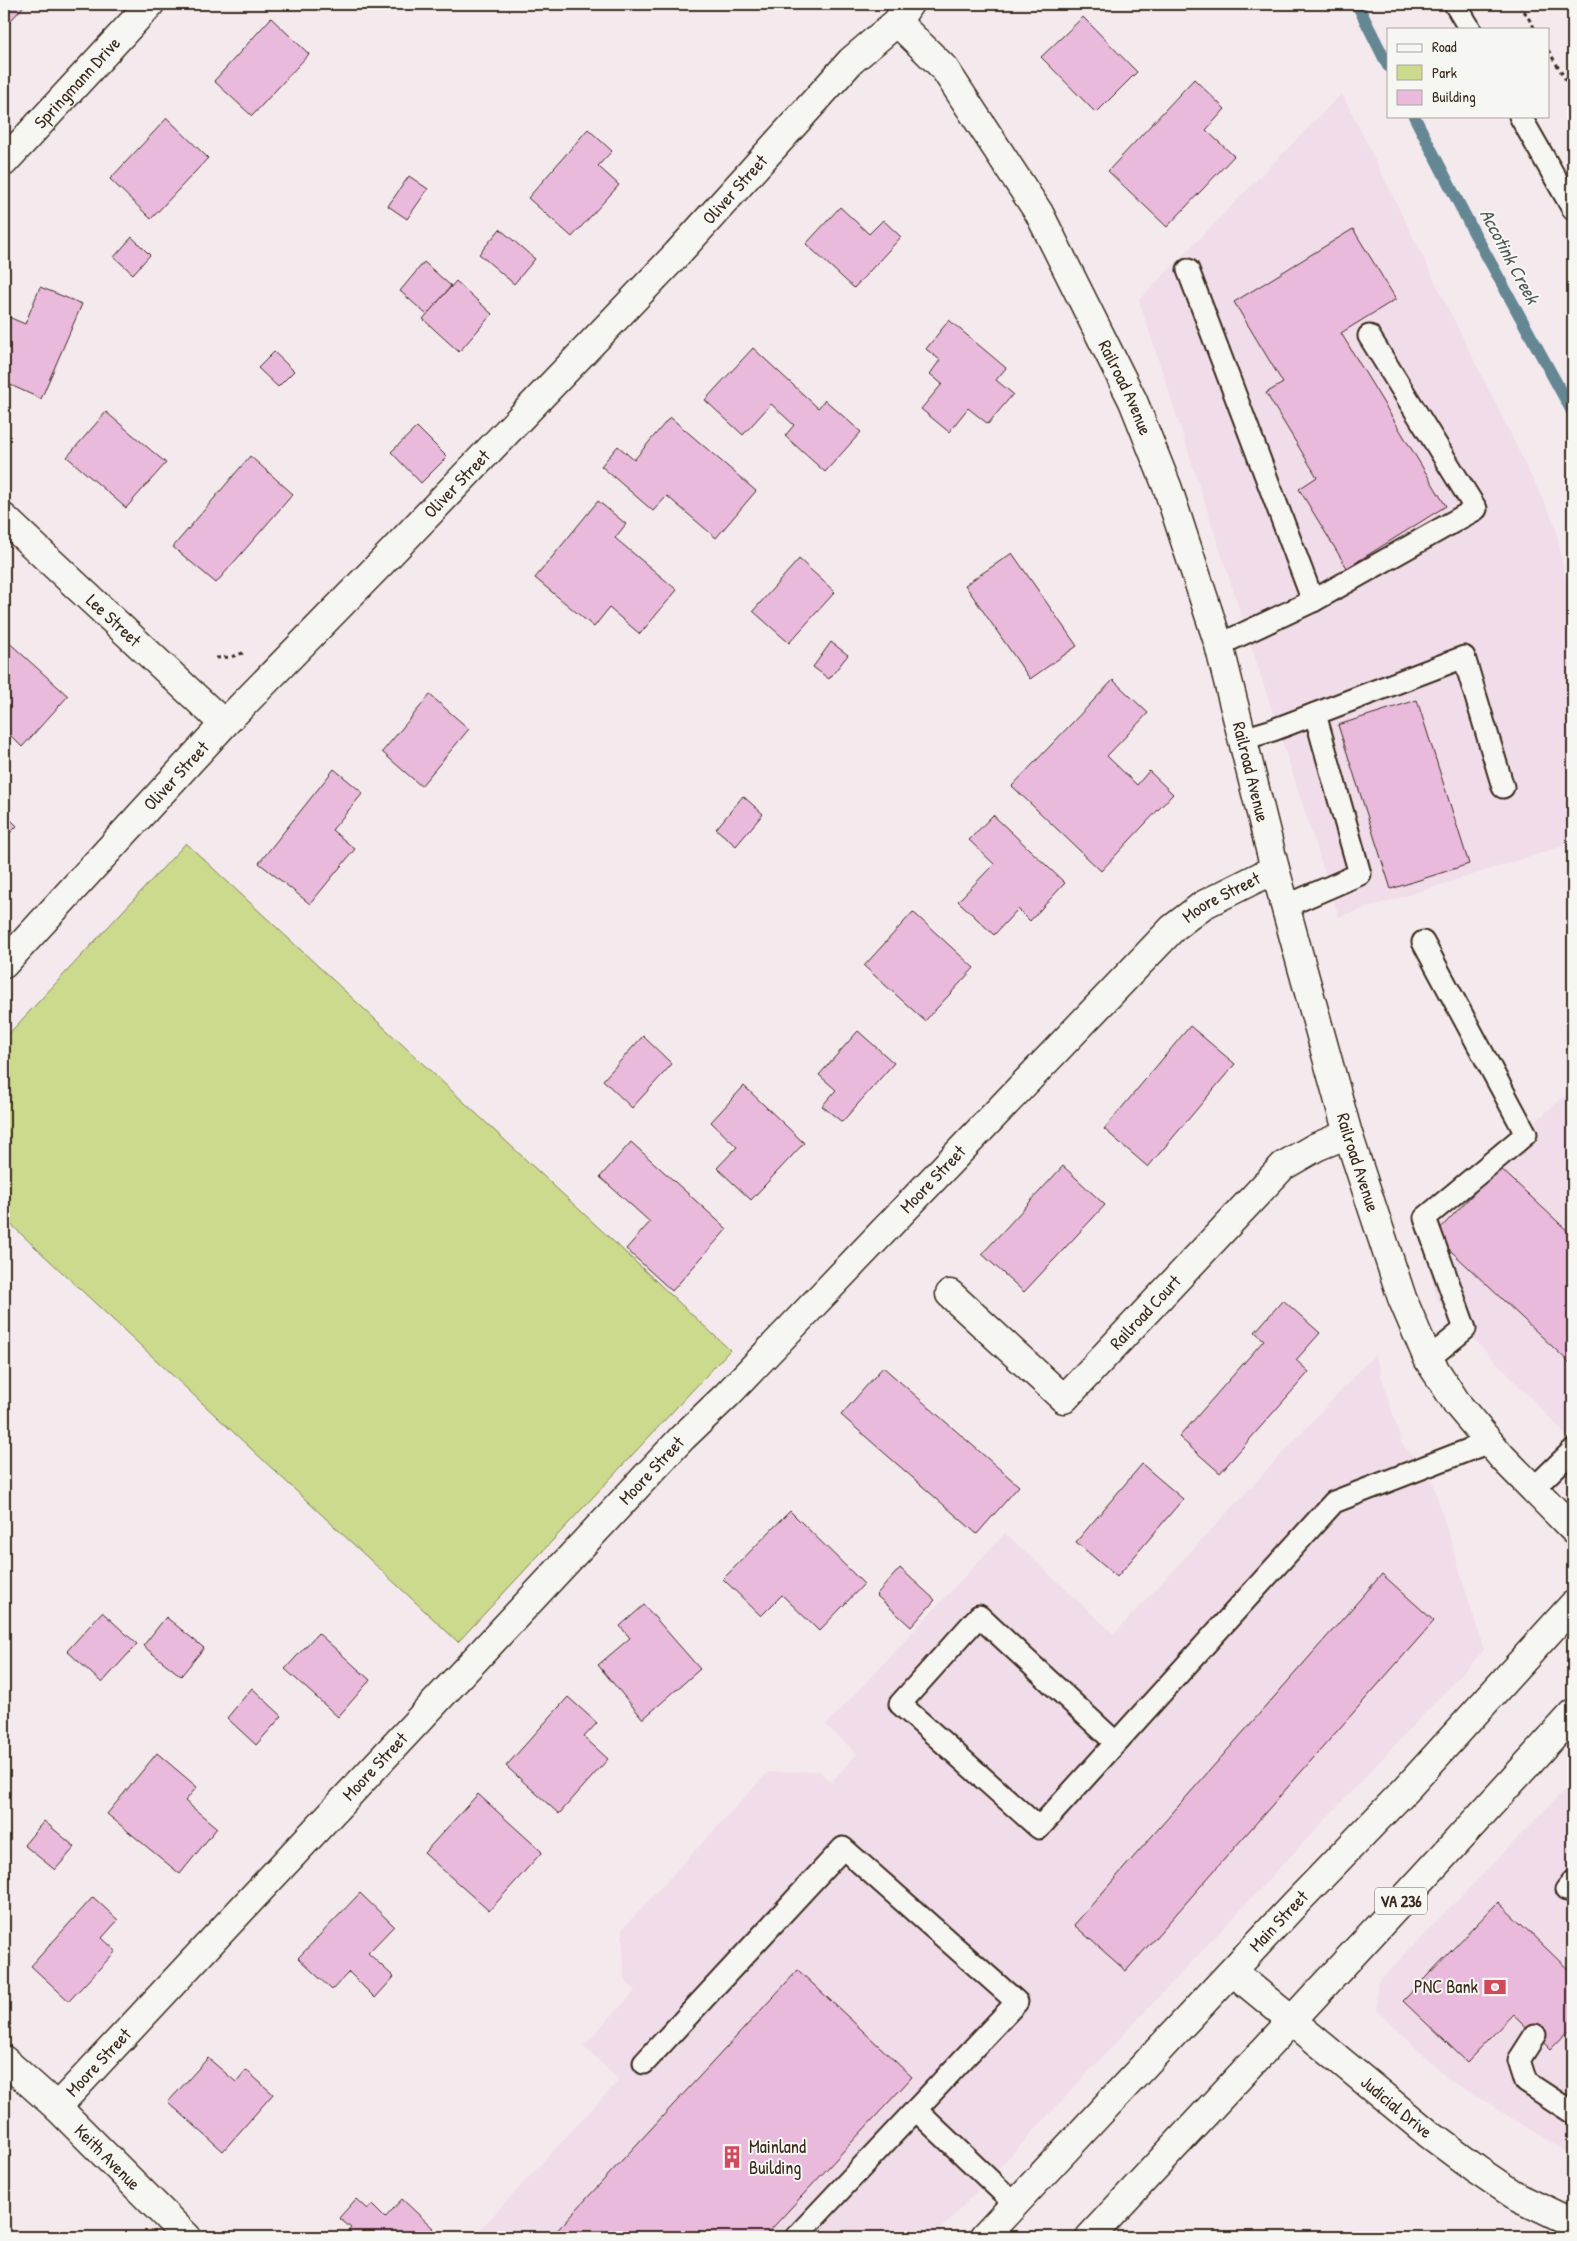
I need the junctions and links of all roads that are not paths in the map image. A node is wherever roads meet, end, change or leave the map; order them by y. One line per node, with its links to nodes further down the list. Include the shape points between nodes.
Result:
1 (150, 4): 6 (street, Springmann Drive)
2 (1456, 4): 4 (lane)
3 (903, 13): 12 (street, Railroad Avenue, via 944,68 1039,213 1133,401 1168,490); 14 (street, Oliver Street, via 851,61 678,254)
4 (1469, 28)
5 (1521, 118): 7 (lane)
6 (4, 162)
7 (1573, 210)
8 (1188, 270): 11 (lane)
9 (1369, 336): 11 (lane, via 1476,509)
10 (4, 518): 14 (street, Lee Street)
11 (1313, 601): 12 (lane)
12 (1219, 645): 15 (street, Railroad Avenue)
13 (1315, 714): 15 (lane); 16 (lane, via 1464,657); 18 (lane, via 1360,874)
14 (224, 724): 20 (street, Oliver Street)
15 (1243, 739): 17 (street, Railroad Avenue)
16 (1503, 787)
17 (1275, 869): 18 (street, Railroad Avenue); 36 (street, Moore Street, via 1203,905 1173,928 727,1395 682,1438)
18 (1286, 906): 21 (street, Railroad Avenue)
19 (1423, 942): 23 (lane, via 1526,1134 1425,1218 1465,1329)
20 (4, 964)
21 (1348, 1134): 22 (street, Railroad Court, via 1316,1147 1284,1166 1064,1399); 23 (street, Railroad Avenue, via 1402,1298)
22 (950, 1294)
23 (1428, 1359): 24 (street, Railroad Avenue, via 1458,1405)
24 (1489, 1442): 26 (street, Railroad Avenue); 30 (lane, via 1334,1502)
25 (1573, 1450): 26 (lane)
26 (1533, 1489): 27 (street, Railroad Avenue)
27 (1573, 1529)
28 (1573, 1605): 31 (street, Main Street)
29 (1573, 1714): 32 (street, VA 236)
30 (1116, 1743): 30 (lane, via 1039,1828 900,1704 980,1616)
31 (1233, 1972): 32 (street, Judicial Drive); 39 (street, Main Street)
32 (1292, 2022): 40 (street, Judicial Drive, via 1476,2169 1514,2194); 44 (street, VA 236)
33 (1535, 2035): 38 (lane, via 1519,2060 1526,2082)
34 (4, 2060): 36 (street, Keith Avenue)
35 (644, 2063): 37 (lane, via 842,1848 1017,2002)
36 (57, 2107): 41 (street, Keith Avenue)
37 (916, 2110): 39 (lane); 42 (lane)
38 (1573, 2113)
39 (1015, 2204): 43 (street, Main Street)
40 (1573, 2223)
41 (187, 2237)
42 (796, 2237)
43 (984, 2237)
44 (1090, 2237)

